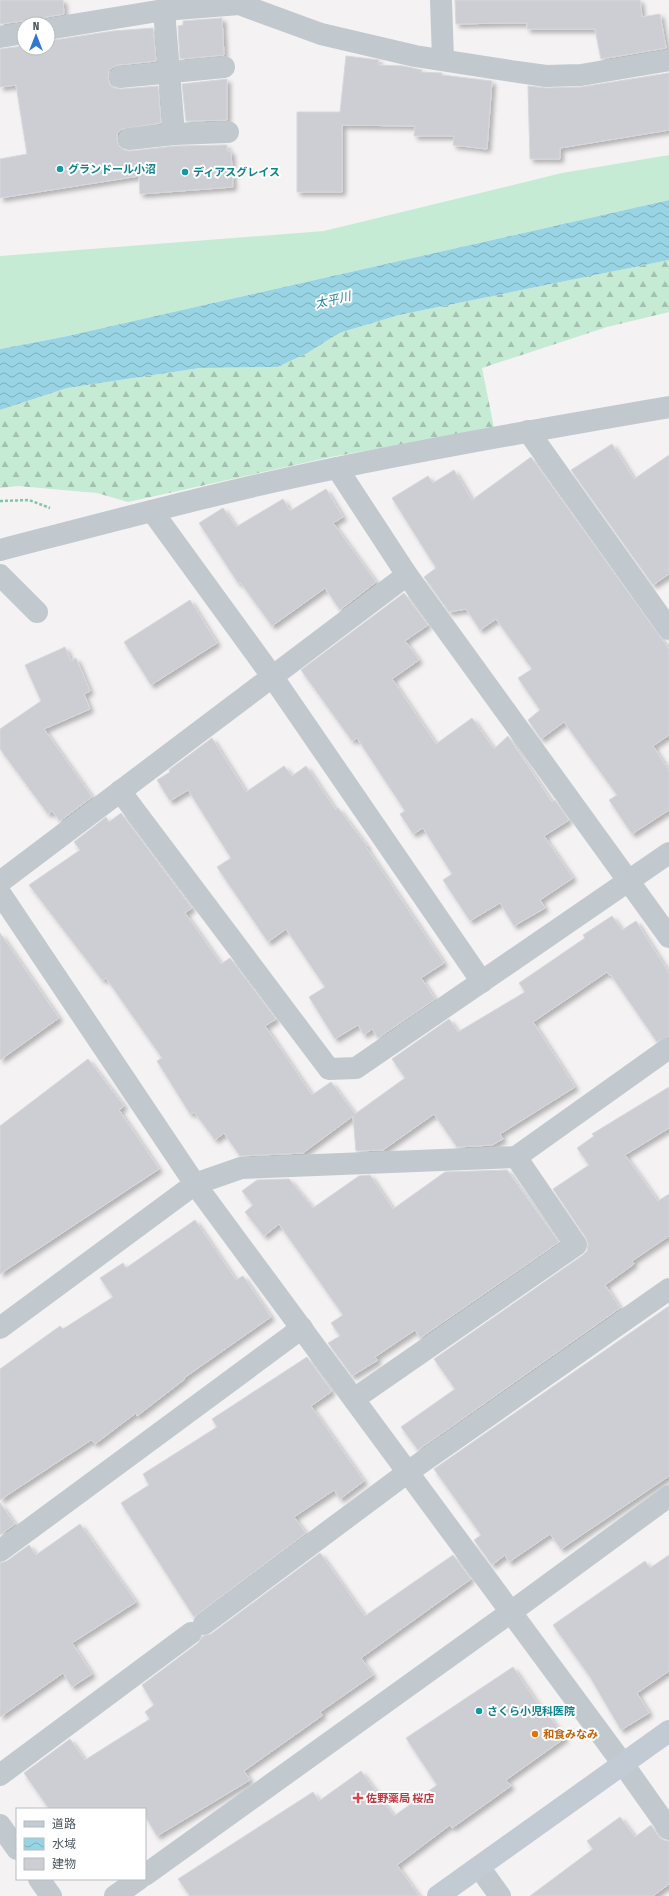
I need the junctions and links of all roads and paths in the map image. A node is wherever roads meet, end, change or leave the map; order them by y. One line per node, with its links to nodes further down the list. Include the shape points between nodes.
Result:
1 (441, 0): 7 (street)
2 (237, 2): 3 (street); 7 (street, via 321,34)
3 (164, 10): 4 (street); 10 (street)
4 (56, 28)
5 (16, 34): 6 (street)
6 (0, 36)
7 (443, 60): 8 (street, via 546,76 581,75)
8 (669, 60)
9 (224, 67): 10 (street)
10 (170, 72): 11 (street); 13 (street)
11 (120, 77)
12 (228, 132): 13 (street)
13 (174, 134): 14 (street)
14 (129, 140)
15 (669, 408): 16 (street)
16 (528, 431): 17 (street); 23 (street)
17 (336, 468): 18 (street); 21 (street)
18 (152, 511): 19 (street); 24 (street)
19 (0, 550)
20 (0, 575): 22 (street)
21 (407, 575): 24 (street); 27 (street)
22 (37, 612)
23 (669, 629)
24 (272, 676): 25 (street); 31 (street)
25 (120, 791): 28 (street); 31 (street, via 329,1069 356,1068)
26 (669, 853): 27 (street)
27 (628, 881): 30 (street); 31 (street)
28 (0, 882)
29 (0, 893): 34 (street)
30 (669, 937)
31 (482, 982)
32 (669, 1048): 33 (street)
33 (516, 1157): 34 (street, via 241,1168); 38 (street, via 576,1245)
34 (195, 1184): 36 (street); 37 (street)
35 (669, 1289): 39 (street)
36 (0, 1328)
37 (302, 1328): 38 (street); 41 (street)
38 (354, 1399): 39 (street)
39 (408, 1472): 42 (street); 45 (street)
40 (669, 1496): 42 (street)
41 (0, 1551)
42 (511, 1612): 44 (street); 50 (street)
43 (669, 1732): 44 (street)
44 (623, 1764): 47 (street); 49 (street)
45 (0, 1775)
46 (0, 1825): 48 (street)
47 (669, 1829)
48 (16, 1848)
49 (479, 1867): 55 (street); 56 (street)
50 (146, 1874)
51 (40, 1880): 53 (street)
52 (138, 1880): 54 (street)
53 (51, 1896)
54 (115, 1896)
55 (438, 1896)
56 (500, 1896)

